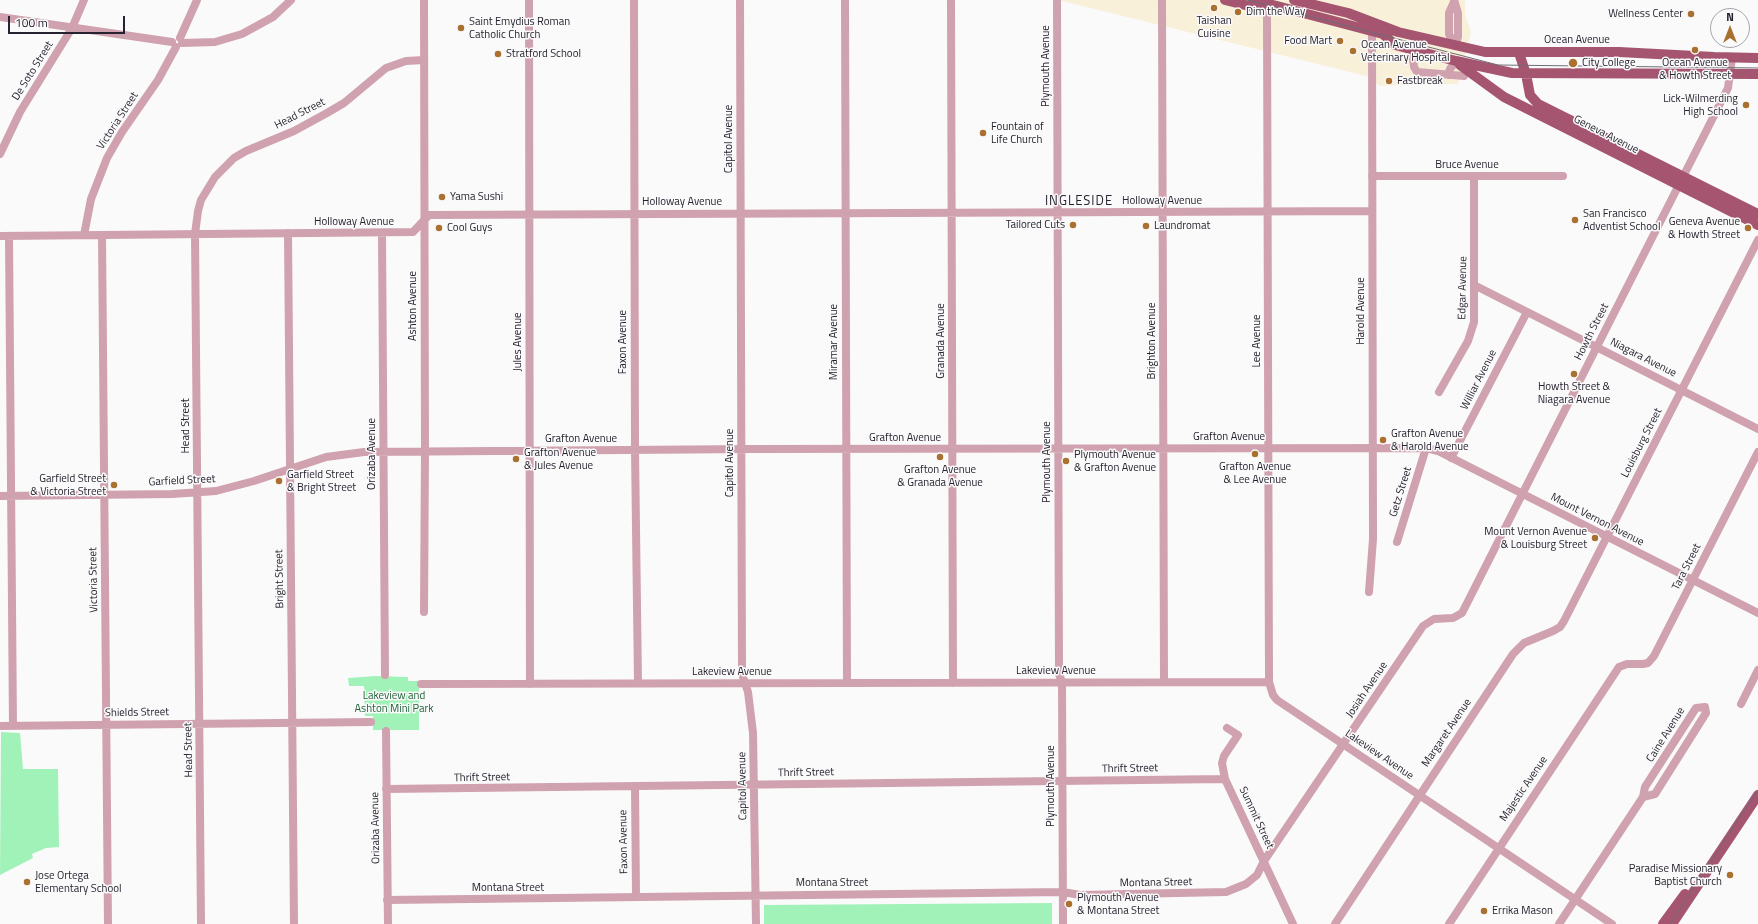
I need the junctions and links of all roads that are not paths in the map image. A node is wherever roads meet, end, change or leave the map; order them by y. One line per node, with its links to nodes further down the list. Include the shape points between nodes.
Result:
1 (84, 0): 18 (street, De Soto Street)
2 (197, 0): 22 (street, Victoria Street)
3 (291, 0): 22 (street, via 273,17 242,34 215,42)
4 (424, 0): 28 (street, Ashton Avenue)
5 (528, 0): 47 (street, Jules Avenue)
6 (634, 0): 43 (street, Faxon Avenue)
7 (740, 0): 40 (street, Capitol Avenue)
8 (845, 0): 41 (street, Miramar Avenue)
9 (951, 0): 44 (street, Granada Avenue)
10 (1056, 0): 45 (street, Plymouth Avenue)
11 (1162, 0): 46 (street, Brighton Avenue)
12 (1225, 0): 15 (main road, Ocean Avenue, via 1257,8)
13 (1254, 0): 15 (main road, Ocean Avenue)
14 (1294, 0): 20 (main road, Ocean Avenue, via 1348,13)
15 (1272, 1): 19 (main road, Ocean Avenue); 42 (street, Lee Avenue, via 1267,17)
16 (1454, 1): 24 (street, via 1449,13 1449,34)
17 (0, 17): 18 (street)
18 (72, 28): 22 (street); 34 (street, De Soto Street, via 20,112)
19 (1372, 30): 21 (main road, Ocean Avenue); 35 (street, Harold Avenue)
20 (1398, 32): 21 (main road, Ocean Avenue); 24 (main road, Ocean Avenue)
21 (1383, 34): 23 (main road, Ocean Avenue, via 1395,45)
22 (177, 42): 54 (street, Victoria Street, via 158,80 107,158 91,199)
23 (1412, 50): 24 (main road, Ocean Avenue); 32 (street, via 1417,72)
24 (1455, 53): 25 (main road, Ocean Avenue); 29 (main road, Ocean Avenue, via 1500,71); 32 (street); 38 (main road, Geneva Avenue, via 1504,97)
25 (1519, 53): 26 (main road, Ocean Avenue, via 1619,52); 29 (main road, Geneva Avenue)
26 (1732, 58): 27 (main road, Ocean Avenue); 30 (street, Howth Street)
27 (1758, 58)
28 (424, 60): 49 (street, Ashton Avenue); 52 (street, Head Street, via 406,61 386,68 328,113 234,158 215,176 204,194 198,211)
29 (1526, 74): 30 (main road, Ocean Avenue); 38 (main road, Geneva Avenue, via 1530,95 1538,104)
30 (1731, 74): 31 (main road, Ocean Avenue); 38 (street, Howth Street, via 1728,88)
31 (1758, 74)
32 (1448, 75): 33 (street)
33 (1464, 76)
34 (0, 154)
35 (1372, 176): 36 (street, Bruce Avenue); 39 (street, Harold Avenue)
36 (1474, 176): 37 (street, Bruce Avenue); 59 (street, Edgar Avenue)
37 (1563, 176)
38 (1681, 181): 48 (main road, Geneva Avenue); 50 (main road, Geneva Avenue); 61 (street, Howth Street)
39 (1372, 211): 42 (street, Holloway Avenue); 66 (street, Harold Avenue)
40 (739, 212): 41 (street, Holloway Avenue); 43 (street, Holloway Avenue); 68 (street, Capitol Avenue)
41 (845, 212): 44 (street, Holloway Avenue); 69 (street, Miramar Avenue)
42 (1268, 212): 46 (street, Holloway Avenue); 65 (street, Lee Avenue)
43 (634, 213): 47 (street, Holloway Avenue); 74 (street, Faxon Avenue)
44 (951, 213): 45 (street, Holloway Avenue); 70 (street, Granada Avenue)
45 (1057, 213): 46 (street, Holloway Avenue); 71 (street, Plymouth Avenue)
46 (1163, 213): 72 (street, Brighton Avenue)
47 (528, 214): 49 (street, Holloway Avenue, via 429,215); 73 (street, Jules Avenue)
48 (1758, 214)
49 (424, 219): 51 (street, Holloway Avenue, via 413,232); 75 (street, Ashton Avenue)
50 (1758, 225)
51 (382, 233): 53 (street, Holloway Avenue); 76 (street, Orizaba Avenue)
52 (195, 234): 53 (street, Holloway Avenue); 55 (street, Holloway Avenue); 80 (street, Head Street)
53 (288, 234): 79 (street, Bright Street)
54 (84, 235): 55 (street, Holloway Avenue); 57 (street, Holloway Avenue)
55 (102, 235): 82 (street, Victoria Street)
56 (0, 236): 57 (street, Holloway Avenue)
57 (9, 236): 84 (street)
58 (1758, 240): 62 (street, Louisburg Street)
59 (1474, 285): 60 (street, Niagara Avenue); 63 (street, Edgar Avenue, via 1471,332)
60 (1527, 312): 61 (street, Niagara Avenue); 78 (street, Williar Avenue)
61 (1597, 347): 62 (street, Niagara Avenue); 81 (street, Howth Street)
62 (1682, 390): 64 (street, Niagara Avenue); 85 (street, Louisburg Street)
63 (1439, 392)
64 (1758, 429)
65 (1269, 448): 66 (street, Grafton Avenue); 72 (street, Grafton Avenue); 98 (street, Lee Avenue)
66 (1372, 448): 67 (street, Grafton Avenue); 88 (street, Harold Avenue, via 1373,539)
67 (1426, 448): 78 (street, Mount Vernon Avenue); 86 (street, Getz Street)
68 (740, 449): 69 (street, Grafton Avenue); 74 (street, Grafton Avenue); 99 (street, Capitol Avenue)
69 (846, 449): 70 (street, Grafton Avenue); 100 (street, Miramar Avenue)
70 (952, 449): 71 (street, Grafton Avenue); 101 (street, Granada Avenue)
71 (1058, 449): 72 (street, Grafton Avenue); 96 (street, Plymouth Avenue, via 1059,674)
72 (1164, 449): 97 (street, Brighton Avenue)
73 (529, 450): 74 (street, Grafton Avenue); 75 (street, Grafton Avenue); 103 (street, Jules Avenue)
74 (635, 450): 104 (street, Faxon Avenue)
75 (425, 451): 76 (street, Grafton Avenue); 89 (street, Ashton Avenue)
76 (383, 452): 79 (street, Garfield Street, via 346,453); 95 (street, Orizaba Avenue)
77 (1758, 452): 87 (street, Tara Street)
78 (1452, 458): 81 (street, Mount Vernon Avenue)
79 (290, 468): 80 (street, Garfield Street, via 236,487); 107 (street, Bright Street)
80 (197, 493): 82 (street, Garfield Street); 109 (street, Head Street)
81 (1522, 494): 85 (street, Mount Vernon Avenue); 91 (street, Howth Street)
82 (104, 495): 84 (street, Garfield Street); 108 (street, Victoria Street)
83 (0, 496): 84 (street, Garfield Street)
84 (11, 496): 111 (street)
85 (1607, 537): 87 (street, Mount Vernon Avenue); 92 (street, Louisburg Street, via 1560,627)
86 (1397, 542)
87 (1692, 581): 90 (street, Mount Vernon Avenue); 93 (street, Tara Street, via 1652,660 1643,664)
88 (1369, 592)
89 (424, 612)
90 (1758, 613)
91 (1462, 614): 114 (street, Josiah Avenue, via 1453,618 1434,619 1423,626)
92 (1531, 639): 120 (street, Margaret Avenue, via 1513,654)
93 (1619, 667): 123 (street, Majestic Avenue)
94 (1758, 670): 105 (street)
95 (385, 675)
96 (1062, 682): 97 (street, Lakeview Avenue); 101 (street, Lakeview Avenue); 116 (street, Plymouth Avenue)
97 (1164, 682): 98 (street, Lakeview Avenue)
98 (1270, 682): 114 (street, Lakeview Avenue, via 1277,700)
99 (744, 683): 100 (street, Lakeview Avenue); 104 (street, Lakeview Avenue); 117 (street, Capitol Avenue, via 748,692 753,733)
100 (848, 683): 101 (street, Lakeview Avenue)
101 (953, 683)
102 (421, 684): 103 (street, Lakeview Avenue)
103 (530, 684): 104 (street, Lakeview Avenue)
104 (638, 684)
105 (1741, 704)
106 (371, 722): 107 (street, Shields Street)
107 (293, 723): 109 (street, Shields Street); 133 (street, Bright Street)
108 (106, 724): 109 (street, Shields Street); 111 (street, Shields Street); 131 (street, Victoria Street)
109 (199, 724): 132 (street, Head Street)
110 (0, 726): 111 (street, Shields Street)
111 (13, 726)
112 (1227, 728): 115 (street, Summit Street, via 1238,735 1222,763)
113 (386, 731): 119 (street, Orizaba Avenue)
114 (1343, 744): 120 (street, Lakeview Avenue); 124 (street, Josiah Avenue)
115 (1226, 779): 116 (street, Thrift Street); 124 (street, Summit Street)
116 (1062, 781): 117 (street, Thrift Street); 126 (street, Plymouth Avenue)
117 (755, 784): 118 (street, Thrift Street); 127 (street, Capitol Avenue)
118 (635, 787): 119 (street, Thrift Street); 128 (street, Faxon Avenue)
119 (386, 789): 130 (street, Orizaba Avenue)
120 (1419, 795): 123 (street, Lakeview Avenue); 138 (street, Margaret Avenue)
121 (1758, 795): 125 (main road)
122 (1643, 797): 122 (street, Caine Avenue, via 1655,794 1706,713 1705,707 1696,708 1645,788); 129 (street, Caine Avenue)
123 (1498, 848): 129 (street, Lakeview Avenue); 139 (street, Majestic Avenue)
124 (1264, 861): 126 (street, Montana Street, via 1257,875 1246,884 1226,892 1080,895); 137 (street, Summit Street)
125 (1702, 880): 142 (main road, via 1690,887); 143 (main road)
126 (1063, 892): 127 (street, Montana Street); 136 (street, Plymouth Avenue)
127 (756, 895): 128 (street, Montana Street); 135 (street, Capitol Avenue)
128 (636, 896): 130 (street, Montana Street)
129 (1575, 899): 140 (street, Caine Avenue); 141 (street, Lakeview Avenue)
130 (387, 900): 134 (street, Orizaba Avenue)
131 (108, 924)
132 (201, 924)
133 (294, 924)
134 (388, 924)
135 (756, 924)
136 (1063, 924)
137 (1293, 924)
138 (1334, 924)
139 (1449, 924)
140 (1559, 924)
141 (1612, 924)
142 (1663, 924)
143 (1672, 924)

